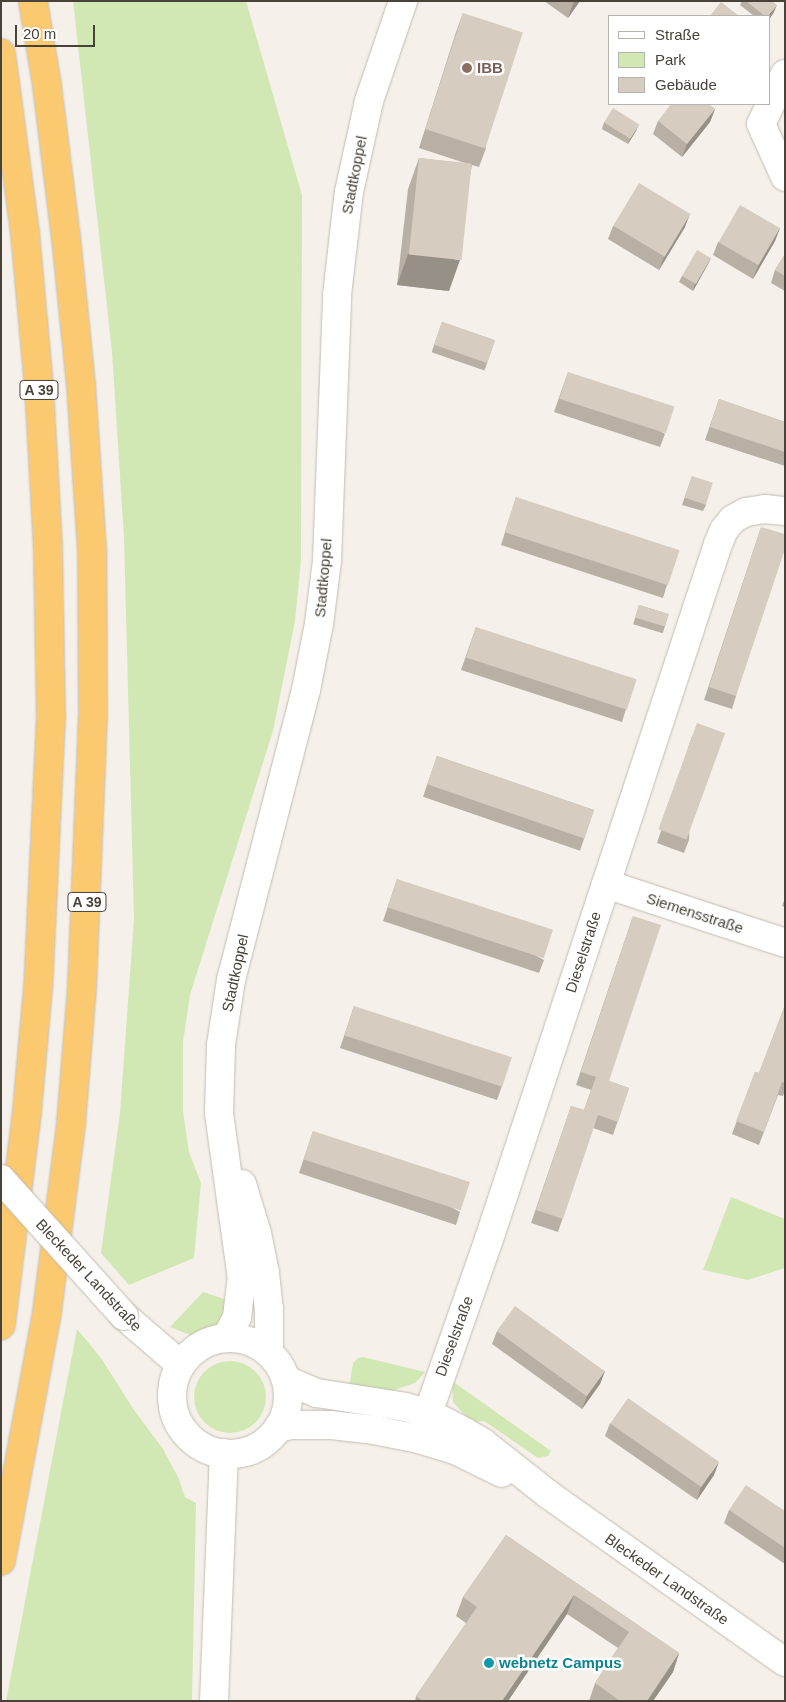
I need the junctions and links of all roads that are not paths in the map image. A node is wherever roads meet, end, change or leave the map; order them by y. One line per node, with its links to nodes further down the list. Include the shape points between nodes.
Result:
1 (33, 1): 22 (highway, A 39, via 47,85 81,385 92,550 93,714 83,968 71,1124 47,1312)
2 (403, 1): 11 (street, Stadtkoppel, via 369,101 349,192 337,296 327,561 319,624 306,690 231,980 222,1045 220,1094)
3 (1, 53): 13 (highway, A 39, via 25,233 39,387 48,548 51,716 38,988)
4 (785, 74): 5 (street)
5 (771, 103)
6 (770, 105): 7 (street, via 761,124)
7 (785, 177)
8 (785, 511): 9 (street, Dieselstraße, via 765,509 746,512 724,530)
9 (606, 884): 10 (street, Siemensstraße); 19 (street, Dieselstraße, via 485,1251)
10 (785, 943)
11 (226, 1151): 15 (street, Stadtkoppel, via 242,1279 237,1316); 16 (street, Stadtkoppel, via 245,1190 266,1274)
12 (1, 1179): 17 (street, Bleckeder Landstraße, bridge, via 124,1316)
13 (4, 1302): 14 (highway, A 39)
14 (1, 1326)
15 (226, 1338): 16 (street, via 249,1341); 17 (street, via 200,1346)
16 (269, 1353): 18 (street, via 280,1365)
17 (181, 1365): 21 (street, via 173,1383 172,1402 178,1421 190,1437 205,1448)
18 (286, 1380): 19 (street, Bleckeder Landstraße, via 317,1393 378,1402); 20 (street, via 287,1405)
19 (423, 1426): 20 (street, Bleckeder Landstraße, via 374,1430 331,1425); 23 (street, Bleckeder Landstraße, via 482,1442 549,1495)
20 (278, 1428): 21 (street, via 255,1448 240,1453)
21 (224, 1453): 24 (street)
22 (1, 1561)
23 (785, 1662)
24 (214, 1701)

